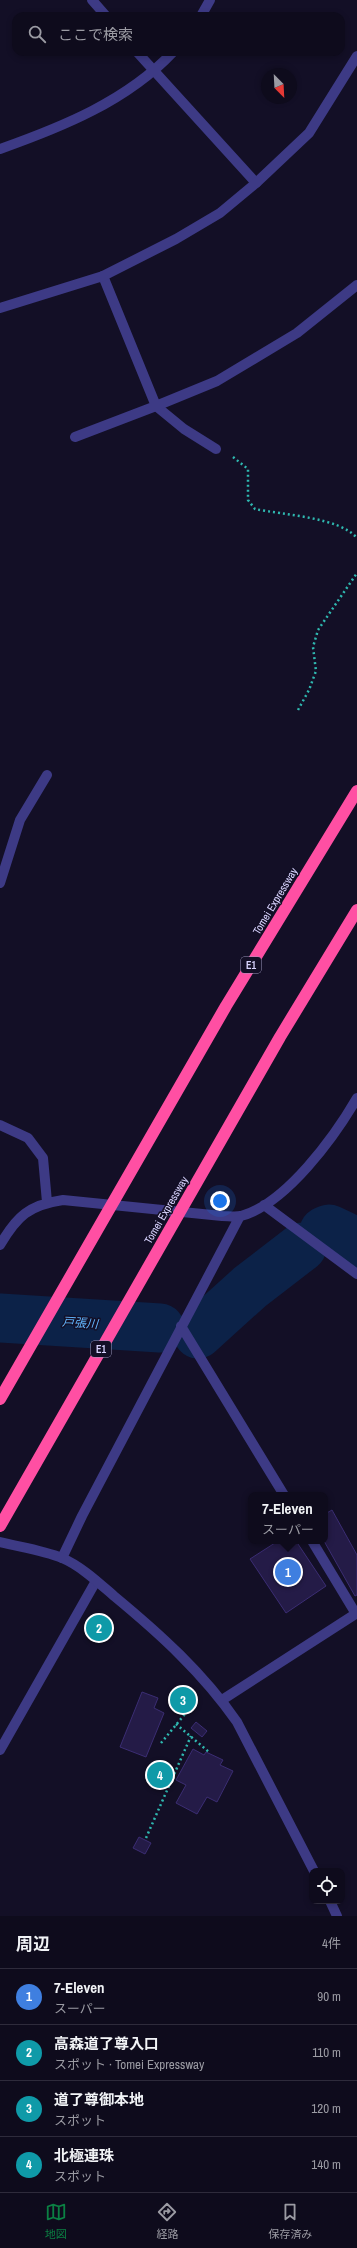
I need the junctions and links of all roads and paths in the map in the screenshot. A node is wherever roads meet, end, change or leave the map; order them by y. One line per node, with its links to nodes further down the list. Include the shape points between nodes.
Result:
1 (92, 0): 3 (street)
2 (210, 0): 4 (street)
3 (102, 12)
4 (203, 12)
5 (140, 56): 8 (street)
6 (168, 56): 8 (street)
7 (357, 56): 10 (street, via 309,133)
8 (154, 72): 9 (street, via 101,107); 10 (street)
9 (0, 149)
10 (256, 183): 11 (street, via 220,213 176,239)
11 (103, 276): 13 (street); 14 (street)
12 (357, 285): 14 (street, via 297,333 217,381)
13 (0, 308)
14 (156, 406): 15 (street); 16 (street, via 184,429)
15 (75, 437)
16 (216, 449): 17 (path, via 236,458 248,469 248,500 254,509 323,521 350,530)
17 (357, 538)
18 (357, 573): 19 (path, via 318,630 313,647 316,671)
19 (298, 710)
20 (47, 775): 22 (street, via 20,820)
21 (357, 791): 32 (highway, Tomei Expressway / E1, via 226,1006)
22 (0, 883)
23 (357, 910): 34 (highway, Tomei Expressway / E1, via 280,1037)
24 (357, 1098): 27 (street, via 341,1126 299,1177)
25 (0, 1124): 26 (street, via 28,1138 43,1158)
26 (47, 1202): 28 (street, via 63,1200); 29 (street, via 32,1208 16,1220)
27 (264, 1205): 28 (street); 30 (street)
28 (240, 1216): 31 (street)
29 (0, 1245)
30 (357, 1274)
31 (182, 1326): 33 (street); 37 (street)
32 (0, 1399)
33 (282, 1492)
34 (0, 1526)
35 (0, 1542): 37 (street)
36 (314, 1544): 39 (street)
37 (62, 1558): 38 (street)
38 (96, 1581): 40 (street, via 158,1633); 45 (street)
39 (356, 1614): 40 (street)
40 (222, 1700): 48 (street, via 237,1722)
41 (195, 1702): 42 (path)
42 (176, 1724): 43 (path); 44 (path)
43 (191, 1736): 46 (path); 47 (path)
44 (161, 1743)
45 (0, 1750)
46 (209, 1752)
47 (146, 1838)
48 (312, 1868)
49 (331, 1904): 50 (street)
50 (337, 1916)

